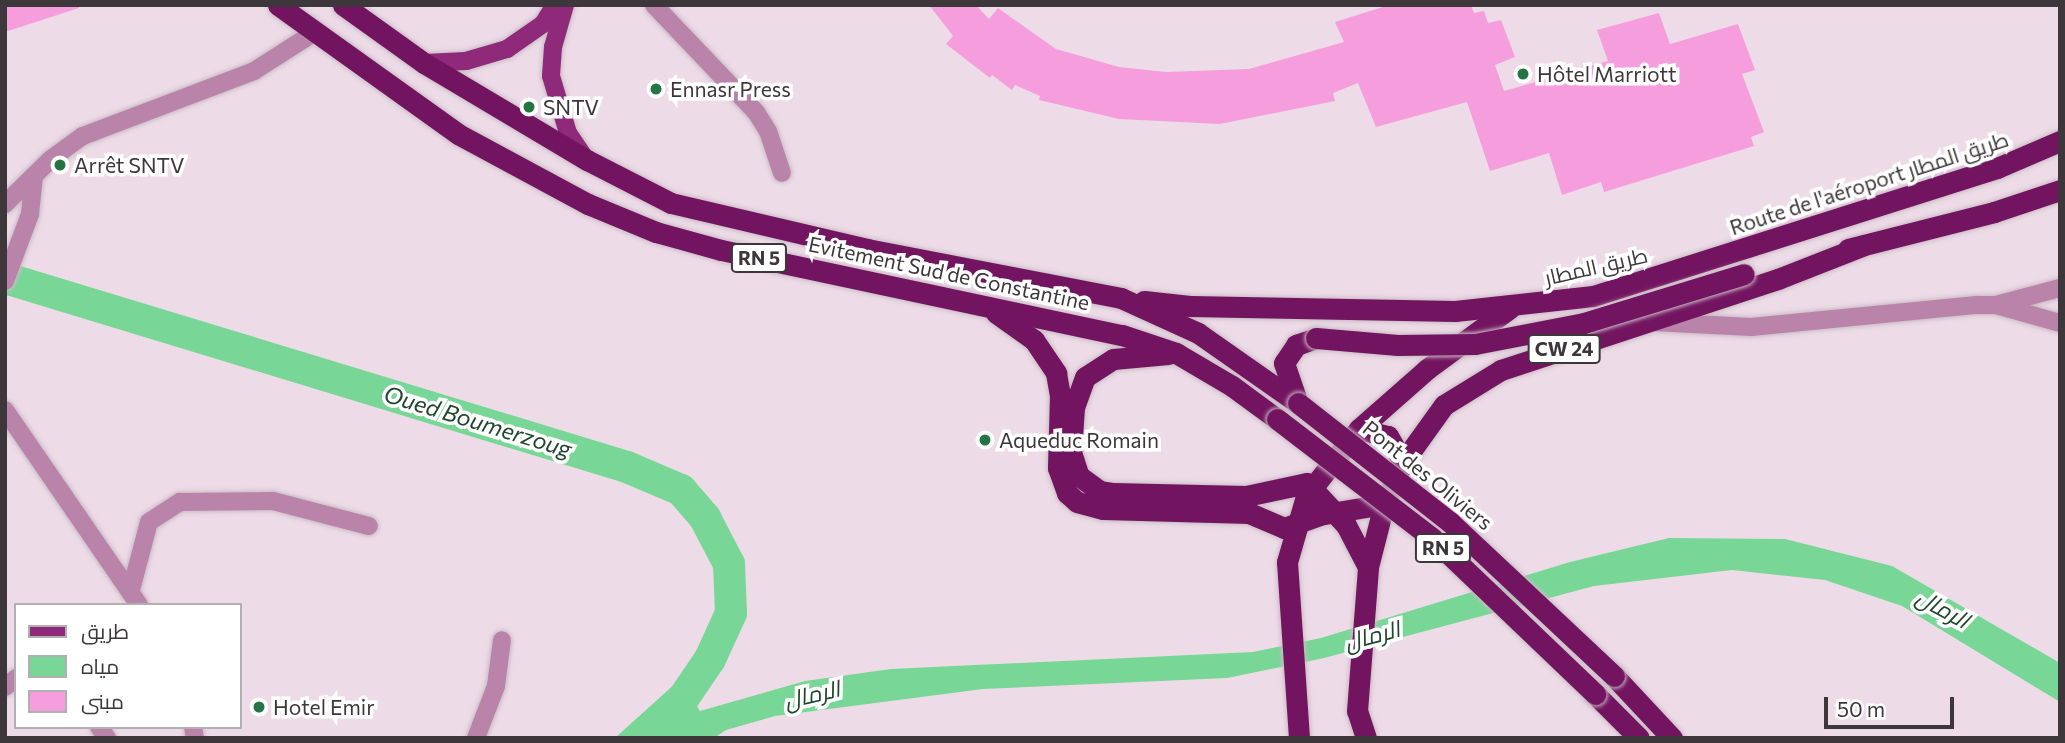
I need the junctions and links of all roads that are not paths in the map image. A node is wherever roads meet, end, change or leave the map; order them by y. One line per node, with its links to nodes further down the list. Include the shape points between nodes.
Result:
1 (278, 5): 6 (highway, Evitement Sud de Constantine / RN 5)
2 (343, 5): 7 (highway, Evitement Sud de Constantine / RN 5)
3 (555, 5): 7 (main road, via 543,24 507,49 466,61)
4 (565, 5): 9 (main road, via 552,47 551,76 568,133)
5 (654, 5): 10 (street, via 757,112)
6 (314, 32): 11 (street, via 254,71 83,136); 19 (highway, Evitement Sud de Constantine / RN 5, via 458,134 599,209 721,250)
7 (424, 63): 9 (highway, Evitement Sud de Constantine / RN 5)
8 (2060, 141): 15 (highway, Route de l'aéroport طريق المطار / CW 24, via 1997,168)
9 (587, 160): 18 (highway, Evitement Sud de Constantine / RN 5, via 671,203 842,243)
10 (782, 173)
11 (34, 176): 13 (street); 16 (street, via 34,200)
12 (2060, 190): 14 (highway, CW 24)
13 (5, 204)
14 (1862, 246): 22 (highway, CW 24); 25 (highway, CW 24, bridge, via 1744,274 1584,323 1475,344 1398,345 1316,338 1296,345 1284,363)
15 (1692, 267): 21 (highway, طريق المطار / CW 24, via 1592,296)
16 (5, 281)
17 (2060, 288): 20 (street)
18 (1121, 298): 21 (highway, CW 24, via 1190,306 1328,310); 25 (highway, Evitement Sud de Constantine / RN 5, via 1198,332)
19 (978, 304): 24 (highway, Evitement Sud de Constantine / RN 5, via 1122,335); 33 (highway, via 1020,328 1052,363 1060,395 1058,468 1067,493 1077,502 1103,509 1241,512 1280,527)
20 (1996, 305): 22 (street, via 1751,327); 23 (street)
21 (1510, 308): 27 (highway, CW 24, via 1427,369)
22 (1650, 321): 28 (highway, CW 24, via 1501,370 1444,405)
23 (2060, 323)
24 (1176, 353): 29 (highway, via 1113,359 1085,377 1076,396 1072,452 1073,465 1088,485 1112,493 1245,496 1266,494 1297,482); 37 (highway, Evitement Sud de Constantine / RN 5, bridge, via 1232,386 1432,538)
25 (1298, 403): 43 (highway, Pont des Oliviers / RN 5, bridge, via 1460,531 1614,676)
26 (5, 410): 35 (street)
27 (1359, 429): 28 (highway, via 1388,436); 29 (highway, CW 24)
28 (1403, 462): 30 (highway, CW 24)
29 (1311, 486): 31 (highway); 33 (highway, CW 24)
30 (1384, 504): 31 (highway); 34 (highway, CW 24)
31 (1337, 513): 33 (highway, via 1310,518); 34 (highway)
32 (369, 526): 35 (street, via 273,501 180,502 149,522)
33 (1294, 527): 38 (highway, CW 24, via 1287,579)
34 (1368, 567): 39 (highway, CW 24, via 1357,710)
35 (135, 598)
36 (502, 640): 40 (street, via 496,686 485,725)
37 (1615, 714): 41 (highway); 42 (highway, RN 5)
38 (1298, 733)
39 (1361, 736)
40 (476, 738)
41 (1614, 738)
42 (1639, 738)
43 (1672, 738)

